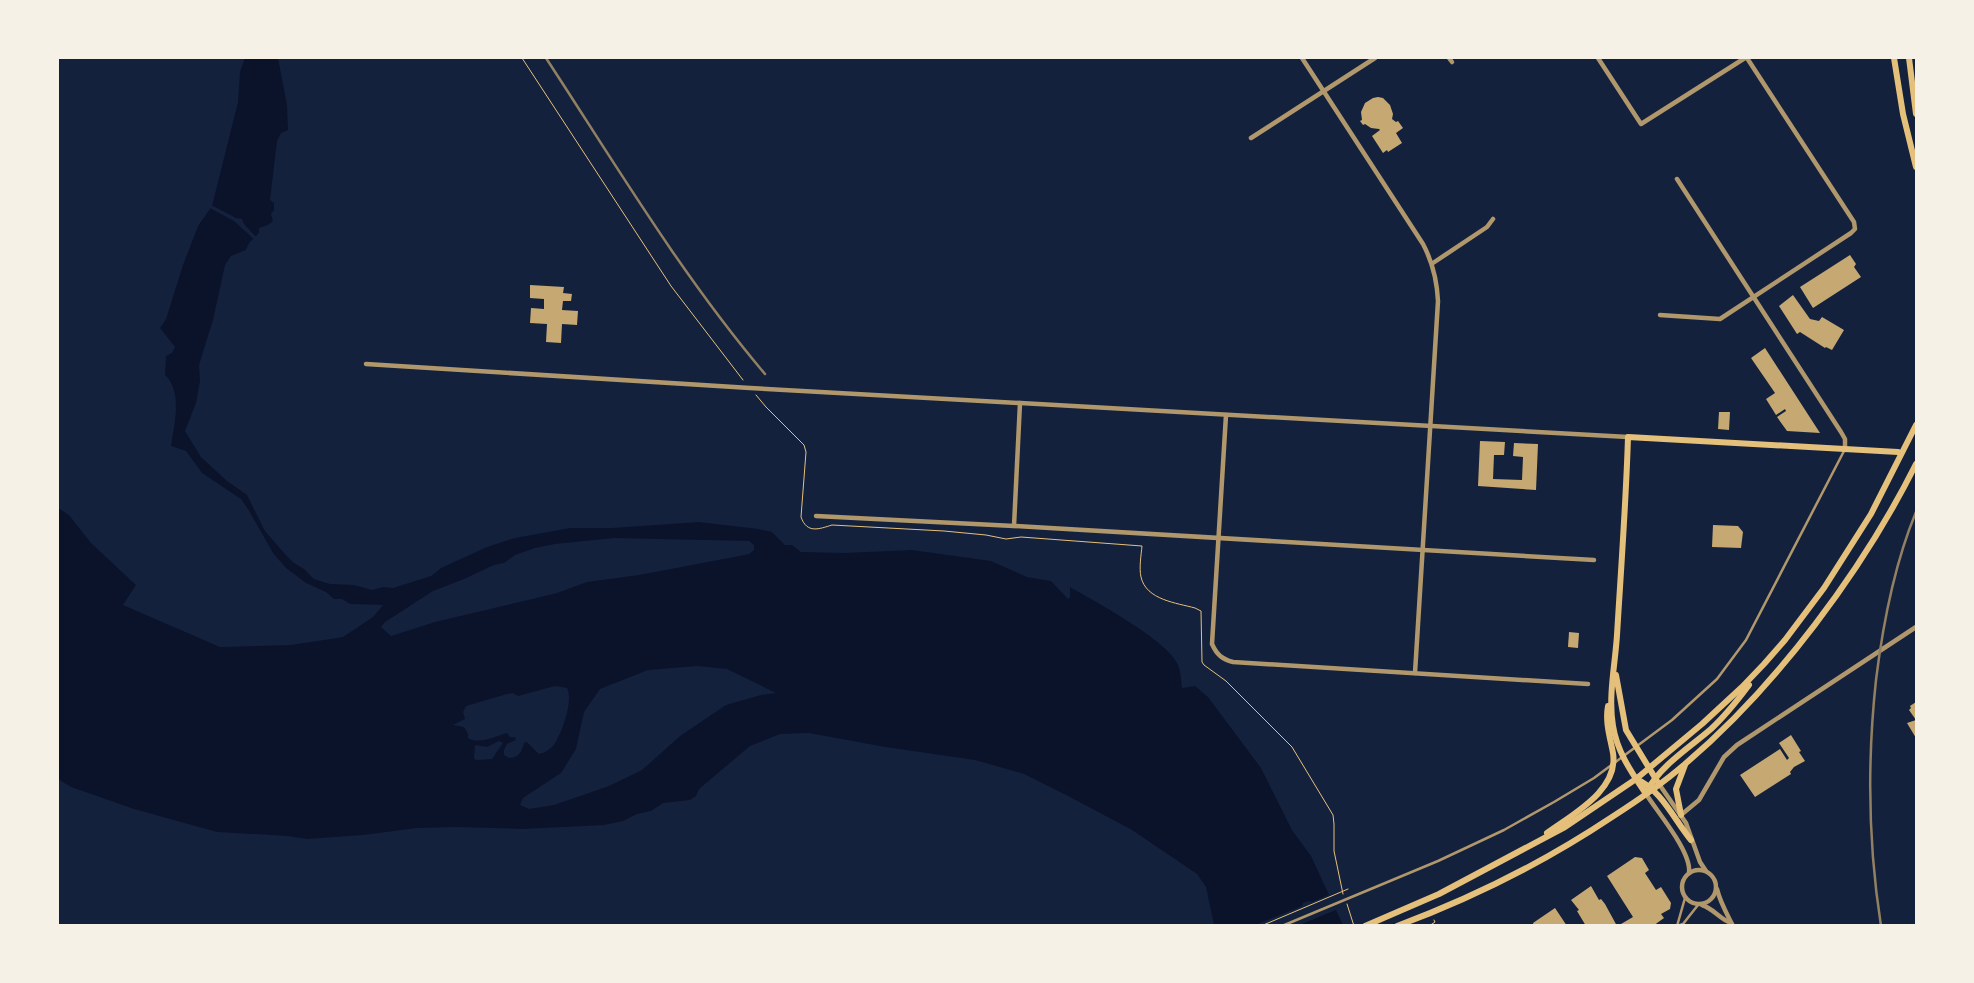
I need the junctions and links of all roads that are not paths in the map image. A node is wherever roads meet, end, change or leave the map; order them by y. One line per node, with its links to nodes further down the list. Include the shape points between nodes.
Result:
1 (1302, 58): 7 (street)
2 (1375, 58): 7 (street)
3 (1598, 58): 4 (street, via 1641,124)
4 (1746, 58): 14 (street, via 1855,227 1851,233)
5 (1894, 58): 10 (main road)
6 (1909, 58): 8 (main road)
7 (1323, 91): 9 (street); 13 (street, via 1407,218)
8 (1916, 114)
9 (1251, 138)
10 (1916, 166)
11 (1677, 179): 14 (street)
12 (1493, 219): 13 (street)
13 (1432, 263): 20 (street, via 1438,301)
14 (1754, 297): 15 (street, via 1720,319); 22 (street, via 1841,432)
15 (1660, 315)
16 (366, 364): 17 (street)
17 (1020, 403): 18 (street); 26 (street)
18 (1226, 415): 20 (street); 27 (street)
19 (1916, 426): 31 (main road, via 1892,476 1840,564)
20 (1429, 427): 21 (street); 28 (street)
21 (1628, 437): 22 (main road); 32 (main road)
22 (1845, 450): 23 (main road); 36 (lane, via 1737,653 1700,696)
23 (1898, 452)
24 (1916, 464): 39 (main road, via 1865,554 1813,626 1741,711)
25 (816, 516): 26 (street)
26 (1014, 526): 27 (street)
27 (1218, 539): 28 (street); 33 (street, via 1212,644 1216,654 1233,662)
28 (1422, 550): 29 (street); 33 (street)
29 (1594, 560)
30 (1915, 630): 45 (street, via 1737,744 1724,757 1699,800)
31 (1769, 658): 40 (main road, via 1742,688); 42 (main road, via 1735,704)
32 (1615, 670): 35 (main road); 36 (main road, via 1626,730)
33 (1415, 673): 34 (street)
34 (1588, 684)
35 (1610, 697): 37 (main road, via 1613,727); 38 (main road, via 1607,718)
36 (1636, 748): 37 (lane); 40 (main road)
37 (1623, 757): 38 (lane); 41 (main road)
38 (1613, 764): 47 (main road, via 1611,778 1585,805); 54 (lane, via 1491,837)
39 (1685, 764): 42 (main road); 45 (main road, via 1676,789)
40 (1649, 768): 41 (main road); 42 (main road)
41 (1636, 779): 43 (main road); 44 (main road); 47 (main road, via 1573,822)
42 (1658, 781): 43 (main road); 45 (street)
43 (1650, 788): 44 (main road); 46 (main road)
44 (1646, 794): 49 (street, via 1685,852); 56 (main road, via 1540,862 1476,894)
45 (1681, 815): 46 (street)
46 (1691, 840): 48 (street)
47 (1523, 849): 55 (main road, via 1439,894)
48 (1706, 871): 49 (street); 50 (street, via 1712,876)
49 (1689, 873): 51 (street, via 1682,884)
50 (1716, 888): 52 (street, via 1712,899); 53 (street)
51 (1685, 898): 52 (street); 57 (lane)
52 (1699, 904): 53 (street, via 1711,908); 57 (lane, via 1683,924)
53 (1732, 924)
54 (1282, 926)
55 (1365, 926)
56 (1397, 926)
57 (1677, 926)

